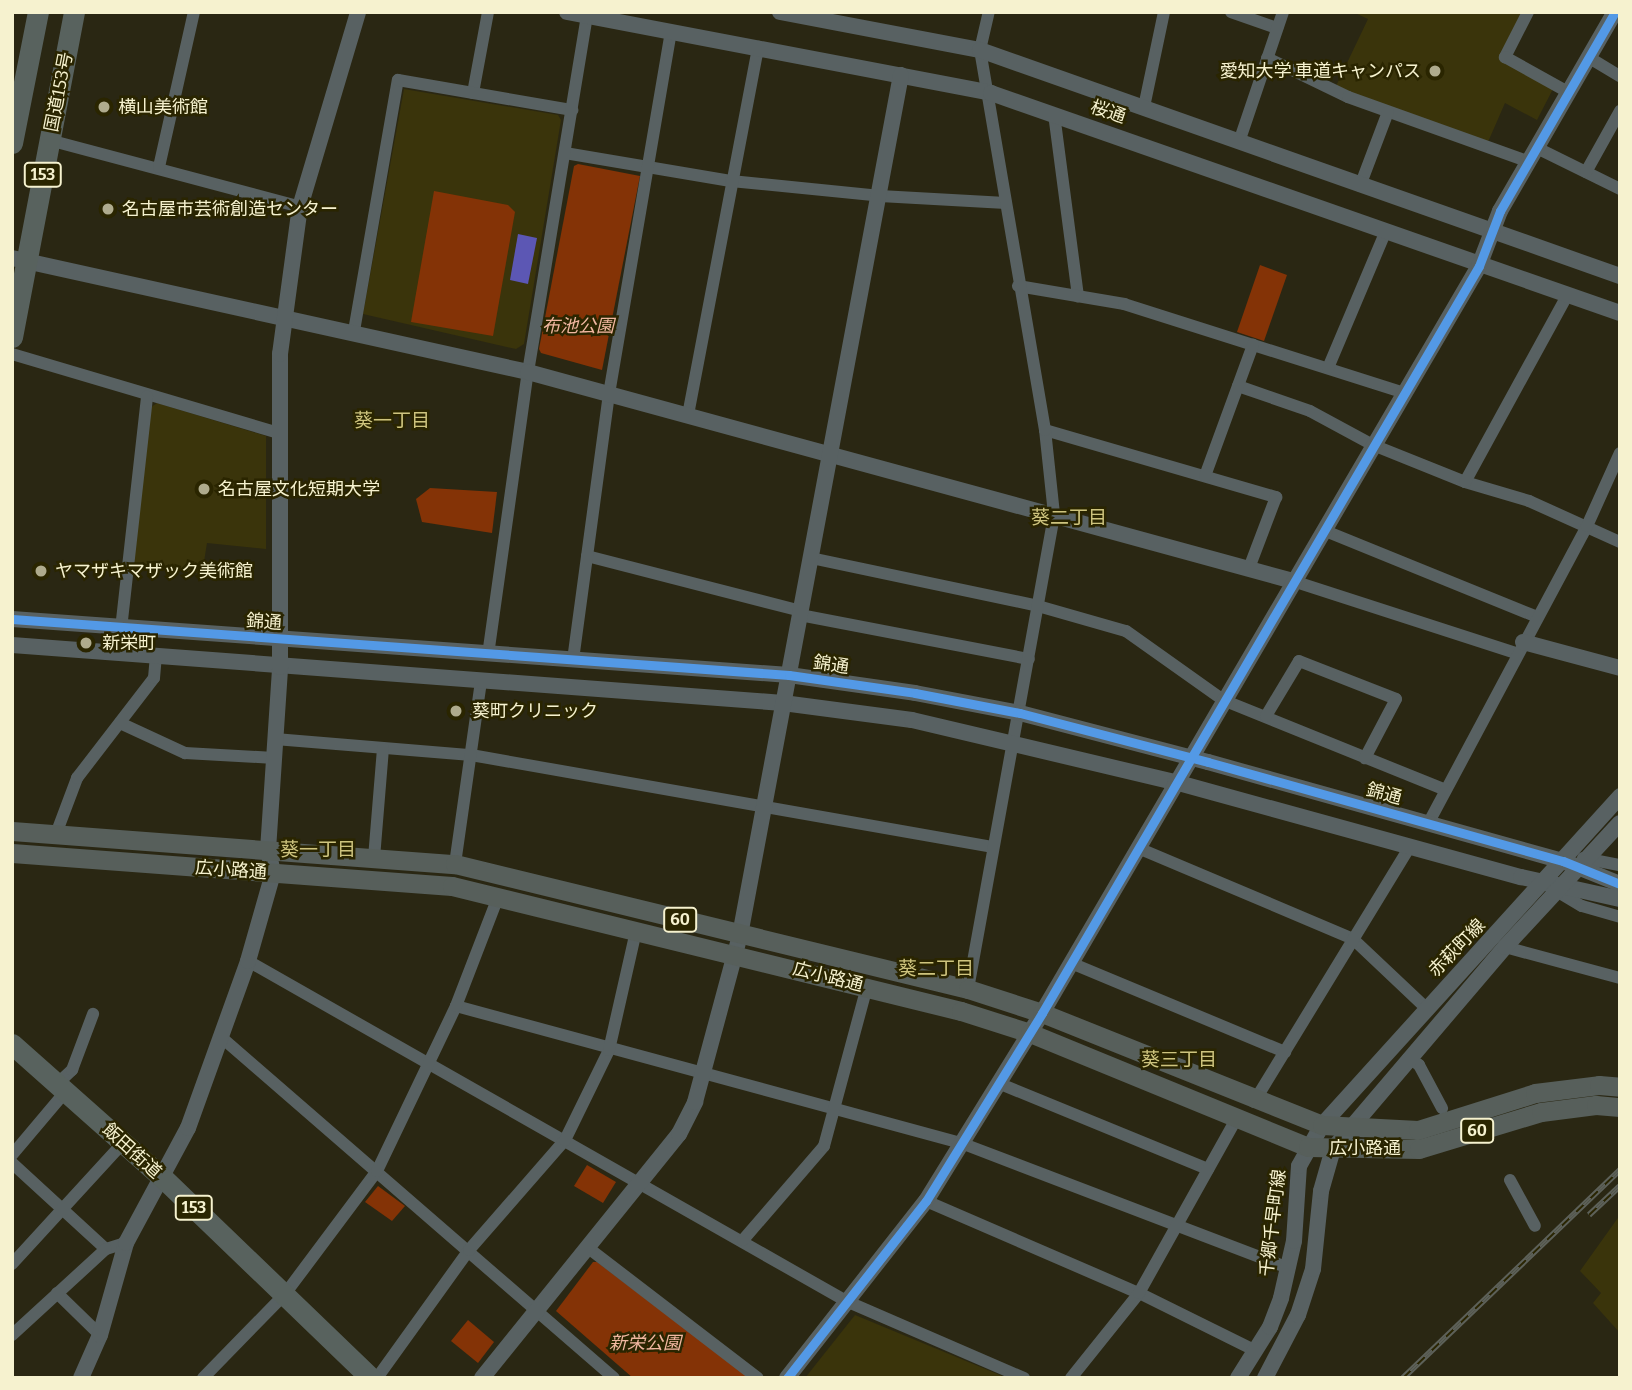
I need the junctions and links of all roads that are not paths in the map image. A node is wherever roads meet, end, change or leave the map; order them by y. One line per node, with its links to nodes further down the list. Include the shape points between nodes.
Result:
1 (38, 12): 23 (highway, 国道153号 / 153)
2 (74, 12): 32 (highway, 国道153号 / 153)
3 (194, 12): 38 (street)
4 (358, 12): 45 (street)
5 (488, 12): 25 (street)
6 (567, 12): 14 (street, 桜通)
7 (780, 12): 18 (street, 桜通)
8 (989, 12): 18 (street)
9 (1164, 12): 27 (street)
10 (1231, 12): 15 (street)
11 (1283, 12): 15 (street)
12 (1528, 12): 24 (street, via 1505,57)
13 (1615, 12): 19 (street)
14 (587, 16): 16 (street, 桜通); 28 (street)
15 (1277, 28): 20 (street)
16 (671, 31): 17 (street, 桜通); 37 (street)
17 (758, 47): 21 (street, 桜通); 40 (street)
18 (980, 50): 26 (street); 27 (street, 桜通)
19 (1588, 57): 22 (street); 24 (street)
20 (1267, 58): 30 (street); 33 (street)
21 (901, 75): 26 (street, 桜通); 43 (street)
22 (1620, 76)
23 (17, 92): 34 (highway, 国道153号 / 153)
24 (1568, 92): 36 (street)
25 (473, 93): 28 (street); 56 (street, via 398,80)
26 (991, 93): 31 (street, 桜通); 44 (street)
27 (1144, 107): 33 (street, 桜通)
28 (572, 110): 35 (street)
29 (1620, 111): 39 (street)
30 (1388, 112): 36 (street); 41 (street)
31 (1054, 114): 46 (street, 桜通); 53 (street)
32 (49, 141): 38 (street); 48 (highway, 国道153号 / 153)
33 (1239, 142): 41 (street, 桜通)
34 (12, 143)
35 (565, 153): 37 (street); 61 (street)
36 (1532, 154): 39 (street); 47 (street)
37 (647, 166): 40 (street); 64 (street)
38 (159, 167): 45 (street)
39 (1586, 172): 42 (street)
40 (731, 181): 43 (street); 66 (street)
41 (1360, 186): 47 (street, 桜通)
42 (1620, 189)
43 (880, 196): 44 (street); 71 (street)
44 (1006, 202): 51 (street)
45 (300, 206): 55 (street)
46 (1386, 231): 49 (street, 桜通); 60 (street)
47 (1490, 231): 49 (street); 50 (street, 桜通)
48 (20, 259): 55 (street); 57 (highway, 国道153号 / 153)
49 (1479, 265): 52 (street, 桜通); 63 (street)
50 (1620, 276)
51 (1018, 286): 53 (street); 67 (street)
52 (1568, 294): 54 (street, 桜通); 74 (street)
53 (1078, 296): 58 (street, via 1124,304)
54 (1620, 313)
55 (286, 315): 56 (street); 68 (street)
56 (354, 331): 61 (street)
57 (12, 337)
58 (1253, 345): 60 (street); 62 (street)
59 (12, 354): 65 (street)
60 (1328, 368): 63 (street)
61 (528, 372): 64 (street); 91 (street)
62 (1238, 386): 69 (street, via 1310,411); 73 (street)
63 (1404, 393): 69 (street)
64 (609, 394): 66 (street); 79 (street)
65 (147, 396): 68 (street); 87 (street)
66 (688, 415): 71 (street)
67 (1045, 430): 73 (street); 75 (street)
68 (279, 433): 88 (street)
69 (1373, 445): 74 (street); 77 (street)
70 (1620, 453): 72 (street)
71 (830, 455): 75 (street); 80 (street)
72 (1617, 468): 76 (street)
73 (1205, 477): 81 (street, via 1276,496)
74 (1465, 482): 76 (street, via 1529,501)
75 (1054, 514): 81 (street); 83 (street)
76 (1587, 526): 78 (street); 85 (street)
77 (1323, 530): 82 (street); 85 (street)
78 (1620, 542)
79 (587, 556): 84 (street); 94 (street)
80 (811, 558): 83 (street); 84 (street)
81 (1249, 568): 82 (street)
82 (1293, 581): 90 (street); 99 (street)
83 (1038, 606): 93 (street); 99 (street, via 1126,631)
84 (801, 613): 93 (street); 97 (street)
85 (1537, 617): 90 (street)
86 (12, 619): 87 (street, 錦通)
87 (121, 629): 88 (street, 錦通)
88 (280, 639): 91 (street, 錦通); 95 (street)
89 (12, 645): 92 (street)
90 (1520, 647): 96 (street); 112 (street)
91 (488, 655): 94 (street, 錦通)
92 (156, 657): 95 (street); 103 (street, via 154,678)
93 (1029, 659): 101 (street)
94 (573, 660): 97 (street, 錦通)
95 (280, 667): 98 (street); 104 (street)
96 (1620, 668)
97 (789, 675): 100 (street); 101 (street, 錦通)
98 (481, 682): 100 (street); 107 (street)
99 (1223, 700): 102 (street); 109 (street)
100 (783, 703): 105 (street, via 912,720); 114 (street)
101 (1020, 713): 105 (street); 109 (street, 錦通)
102 (1266, 716): 110 (street); 110 (street, via 1299,661 1396,699)
103 (120, 723): 108 (street, via 185,753); 118 (street, via 77,778)
104 (275, 739): 106 (street); 108 (street)
105 (1010, 741): 111 (street); 120 (street)
106 (383, 748): 107 (street); 124 (street)
107 (471, 755): 114 (street); 127 (street)
108 (274, 758): 122 (street)
109 (1192, 758): 111 (street); 115 (street, 錦通)
110 (1365, 758): 112 (street)
111 (1175, 782): 119 (street); 121 (street)
112 (1446, 790): 115 (street)
113 (1620, 796): 125 (street, 赤萩町線)
114 (765, 808): 120 (street); 136 (street)
115 (1429, 822): 125 (street, 錦通)
116 (1620, 823): 126 (street, 赤萩町線)
117 (12, 831): 118 (main road, 広小路通 / 60)
118 (57, 834): 122 (main road, 広小路通 / 60)
119 (1410, 846): 131 (street); 137 (street)
120 (992, 847): 144 (street)
121 (1138, 848): 137 (street); 141 (street)
122 (268, 850): 124 (main road, 広小路通 / 60); 129 (street)
123 (12, 853): 129 (main road, 広小路通 / 60)
124 (374, 858): 127 (main road, 広小路通 / 60)
125 (1563, 861): 126 (street, 錦通); 131 (street, 赤萩町線)
126 (1584, 862): 128 (street); 130 (street, 錦通); 131 (street, 赤萩町線)
127 (455, 864): 136 (main road, 広小路通 / 60)
128 (1620, 865)
129 (273, 873): 132 (main road, 広小路通 / 60, via 452,886); 140 (street)
130 (1620, 884)
131 (1555, 887): 133 (street); 134 (street); 138 (street, 赤萩町線); 146 (street, 赤萩町線)
132 (498, 897): 135 (main road, 広小路通 / 60); 145 (street)
133 (1620, 899)
134 (1620, 917)
135 (636, 931): 139 (main road, 広小路通 / 60); 152 (street)
136 (740, 935): 139 (street); 144 (main road, 広小路通 / 60)
137 (1353, 939): 146 (street); 153 (street)
138 (1505, 947): 142 (street); 154 (street, 赤萩町線)
139 (735, 954): 143 (main road, 広小路通 / 60); 156 (street)
140 (248, 961): 150 (street); 155 (street)
141 (1071, 964): 147 (street); 153 (street)
142 (1620, 978)
143 (867, 986): 149 (main road, 広小路通 / 60); 163 (street)
144 (968, 989): 147 (main road, 広小路通 / 60)
145 (456, 1006): 152 (street); 155 (street)
146 (1426, 1008): 165 (street, 赤萩町線)
147 (1042, 1013): 149 (street); 160 (main road, 広小路通 / 60)
148 (93, 1014): 159 (street)
149 (1030, 1032): 157 (street); 164 (main road, 広小路通 / 60)
150 (220, 1037): 175 (street); 176 (street, via 188,1128)
151 (12, 1044): 159 (highway, 飯田街道 / 153)
152 (609, 1049): 156 (street); 167 (street)
153 (1285, 1052): 160 (street)
154 (1408, 1058): 162 (street, via 1419,1065); 166 (street, 赤萩町線)
155 (430, 1064): 167 (street); 175 (street)
156 (703, 1075): 163 (street); 178 (street, via 679,1134)
157 (998, 1083): 169 (street); 174 (street)
158 (1620, 1087): 166 (main road, 広小路通 / 60, via 1535,1093 1418,1130)
159 (61, 1088): 168 (highway, 飯田街道 / 153); 172 (street)
160 (1254, 1102): 165 (main road, 広小路通 / 60)
161 (1620, 1107): 171 (main road, 広小路通 / 60, via 1596,1105 1541,1112 1419,1149)
162 (1442, 1108)
163 (835, 1111): 169 (street); 183 (street, via 824,1146)
164 (1235, 1121): 170 (main road, 広小路通 / 60); 174 (street)
165 (1322, 1125): 166 (main road, 広小路通 / 60); 170 (street, 千郷千早町線)
166 (1349, 1128): 171 (street, 赤萩町線)
167 (565, 1139): 178 (street); 187 (street)
168 (123, 1143): 176 (highway, 飯田街道 / 153); 180 (street)
169 (961, 1143): 179 (street); 181 (street)
170 (1308, 1147): 171 (main road, 広小路通 / 60); 189 (street, 千郷千早町線, via 1295,1187)
171 (1333, 1149): 209 (street, via 1321,1191 1313,1269 1298,1315)
172 (12, 1156)
173 (12, 1163): 180 (street)
174 (1208, 1169): 181 (street)
175 (377, 1171): 187 (street); 192 (street)
176 (162, 1177): 184 (street); 192 (highway, 飯田街道 / 153)
177 (1510, 1180): 182 (street)
178 (638, 1185): 183 (street); 185 (street)
179 (926, 1200): 191 (street); 193 (street)
180 (64, 1209): 186 (street); 188 (street)
181 (1176, 1226): 189 (street); 191 (street)
182 (1535, 1226)
183 (743, 1240): 193 (street)
184 (127, 1243): 186 (street); 196 (street)
185 (587, 1247): 194 (street); 204 (street)
186 (106, 1249): 190 (street)
187 (469, 1250): 194 (street); 201 (street)
188 (12, 1264)
189 (1289, 1268): 197 (street, 千郷千早町線, via 1282,1298)
190 (57, 1293): 195 (street); 196 (street)
191 (1139, 1293): 197 (street); 207 (street)
192 (285, 1294): 198 (street); 200 (highway, 飯田街道 / 153)
193 (846, 1301): 205 (street); 206 (street)
194 (536, 1310): 202 (street); 203 (street)
195 (12, 1335)
196 (100, 1335): 199 (street)
197 (1256, 1351): 208 (street, 千郷千早町線)
198 (205, 1377)
199 (82, 1378)
200 (371, 1378)
201 (377, 1378)
202 (482, 1378)
203 (614, 1378)
204 (758, 1378)
205 (787, 1378)
206 (1024, 1378)
207 (1071, 1378)
208 (1238, 1378)
209 (1265, 1378)

